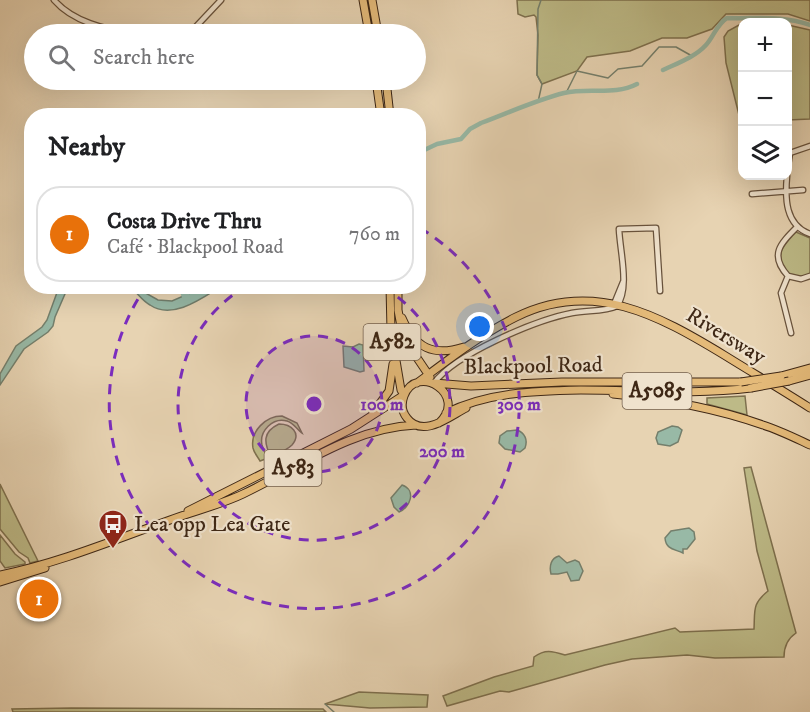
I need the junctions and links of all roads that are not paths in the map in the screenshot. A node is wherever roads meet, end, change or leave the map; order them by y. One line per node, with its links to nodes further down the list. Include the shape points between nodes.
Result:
1 (54, 0): 5 (street, via 74,17)
2 (222, 0): 6 (street)
3 (363, 0): 7 (highway)
4 (372, 0): 8 (highway)
5 (98, 24)
6 (199, 24)
7 (367, 24)
8 (376, 24)
9 (377, 90): 11 (highway)
10 (387, 90): 12 (highway)
11 (380, 108)
12 (389, 108)
13 (810, 146): 14 (street)
14 (792, 151)
15 (786, 180): 17 (street)
16 (803, 190): 17 (street)
17 (785, 191): 18 (street); 19 (street, via 787,208)
18 (752, 194)
19 (797, 227): 20 (street); 21 (street, via 778,254)
20 (810, 234)
21 (788, 276): 22 (street); 28 (street, via 781,293)
22 (810, 276)
23 (660, 291): 26 (street, via 656,228 619,230 624,291)
24 (390, 294): 30 (highway, A582)
25 (398, 294): 27 (highway, A582)
26 (616, 304): 29 (highway, Riversway, via 579,301 543,307 516,317); 33 (street, Riversway, via 614,308 571,313 533,324); 41 (highway, Riversway, via 680,328)
27 (398, 310): 29 (highway, via 411,335 428,349 444,352); 32 (highway, A582, via 403,337)
28 (791, 333)
29 (474, 343): 32 (highway, Riversway)
30 (393, 351): 39 (highway, A582); 43 (highway, via 389,391)
31 (810, 368): 37 (highway, Blackpool Road / A5085, bridge, via 721,384)
32 (429, 374): 35 (highway, Riversway); 36 (highway, A582)
33 (442, 374): 36 (street, Riversway); 37 (street)
34 (810, 375): 38 (highway, Blackpool Road / A5085, bridge, via 751,388 702,392)
35 (417, 383): 36 (highway); 39 (highway)
36 (434, 383): 37 (highway, Blackpool Road / A5085); 42 (highway, via 446,396)
37 (447, 385)
38 (603, 390): 40 (highway, Blackpool Road); 46 (highway, via 727,414)
39 (404, 395): 43 (highway, A583); 45 (highway, via 404,413)
40 (498, 396): 42 (highway, Blackpool Road); 44 (highway)
41 (810, 408)
42 (446, 413): 44 (highway)
43 (367, 419): 47 (highway, A583)
44 (439, 423): 45 (highway, via 428,427)
45 (416, 425): 47 (highway, A583, via 386,428 353,438 237,497)
46 (810, 445)
47 (172, 519): 48 (highway, A583)
48 (72, 556): 49 (highway, A583); 50 (highway, A583)
49 (0, 575)
50 (0, 582)

